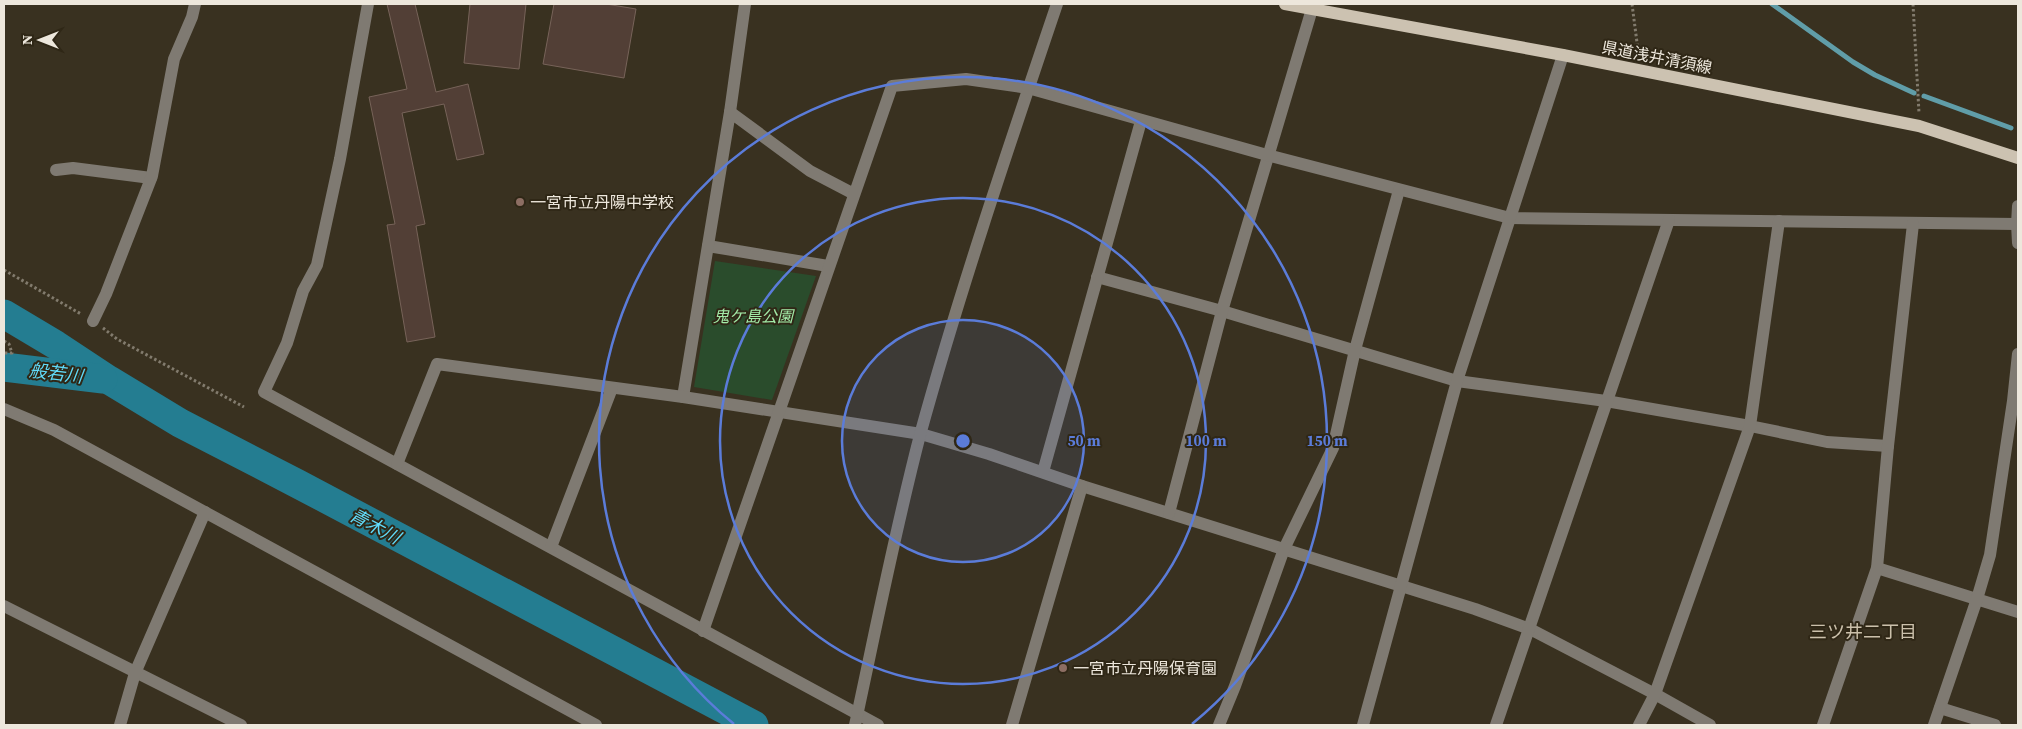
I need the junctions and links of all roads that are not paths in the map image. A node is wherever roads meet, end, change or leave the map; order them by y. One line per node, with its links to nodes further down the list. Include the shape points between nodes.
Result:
1 (195, 4): 14 (street, via 174,59)
2 (368, 4): 41 (street, via 317,265 303,291 288,343 264,392)
3 (744, 4): 9 (street)
4 (1057, 4): 8 (street)
5 (1285, 4): 6 (main road, 県道浅井清須線)
6 (1312, 9): 7 (main road, 県道浅井清須線); 11 (street)
7 (1563, 55): 12 (main road, 県道浅井清須線, via 1919,126); 18 (street)
8 (1028, 88): 10 (street); 16 (street, via 966,79 892,86); 39 (street)
9 (730, 112): 16 (street, via 810,171); 24 (street)
10 (1141, 121): 11 (street); 26 (street)
11 (1267, 156): 15 (street); 27 (street)
12 (2018, 158)
13 (56, 170): 14 (street, via 72,168)
14 (151, 178): 28 (street)
15 (1399, 190): 18 (street); 29 (street)
16 (854, 194): 25 (street)
17 (2018, 206): 22 (street)
18 (1510, 218): 19 (street); 31 (street)
19 (1669, 220): 20 (street); 34 (street)
20 (1779, 221): 21 (street); 38 (street)
21 (1914, 224): 22 (street); 40 (street)
22 (2017, 224): 23 (street)
23 (2018, 243)
24 (708, 246): 25 (street); 33 (street)
25 (828, 266): 37 (street)
26 (1097, 277): 27 (street); 42 (street)
27 (1222, 312): 29 (street); 45 (street)
28 (93, 321)
29 (1355, 350): 31 (street); 47 (street, via 1333,448)
30 (2018, 354): 35 (street)
31 (1457, 381): 34 (street); 49 (street)
32 (612, 388): 33 (street); 41 (street, via 437,364); 46 (street)
33 (683, 397): 37 (street)
34 (1606, 401): 38 (street); 53 (street)
35 (2016, 402): 50 (street, via 1990,555)
36 (4, 409): 44 (street, via 54,430)
37 (779, 412): 39 (street); 54 (street)
38 (1750, 426): 40 (street, via 1826,442); 56 (street)
39 (921, 434): 42 (street); 58 (street, via 897,528)
40 (1888, 446): 48 (street)
41 (397, 464): 46 (street)
42 (1043, 472): 43 (street)
43 (1082, 486): 45 (street); 63 (street)
44 (205, 512): 55 (street); 61 (street)
45 (1169, 513): 47 (street)
46 (551, 547): 54 (street)
47 (1284, 549): 49 (street); 64 (street)
48 (1877, 568): 50 (street); 69 (street)
49 (1402, 585): 53 (street); 65 (street)
50 (1977, 599): 52 (street); 57 (street)
51 (4, 606): 55 (street)
52 (2018, 612)
53 (1530, 629): 56 (street); 66 (street)
54 (704, 631): 58 (street)
55 (136, 673): 59 (street); 60 (street)
56 (1655, 694): 67 (street); 68 (street)
57 (1940, 708): 70 (street); 71 (street)
58 (856, 720): 62 (street)
59 (120, 725)
60 (241, 725)
61 (594, 725)
62 (878, 725)
63 (1012, 725)
64 (1219, 725)
65 (1363, 725)
66 (1496, 725)
67 (1638, 725)
68 (1710, 725)
69 (1823, 725)
70 (1934, 725)
71 (1995, 725)

